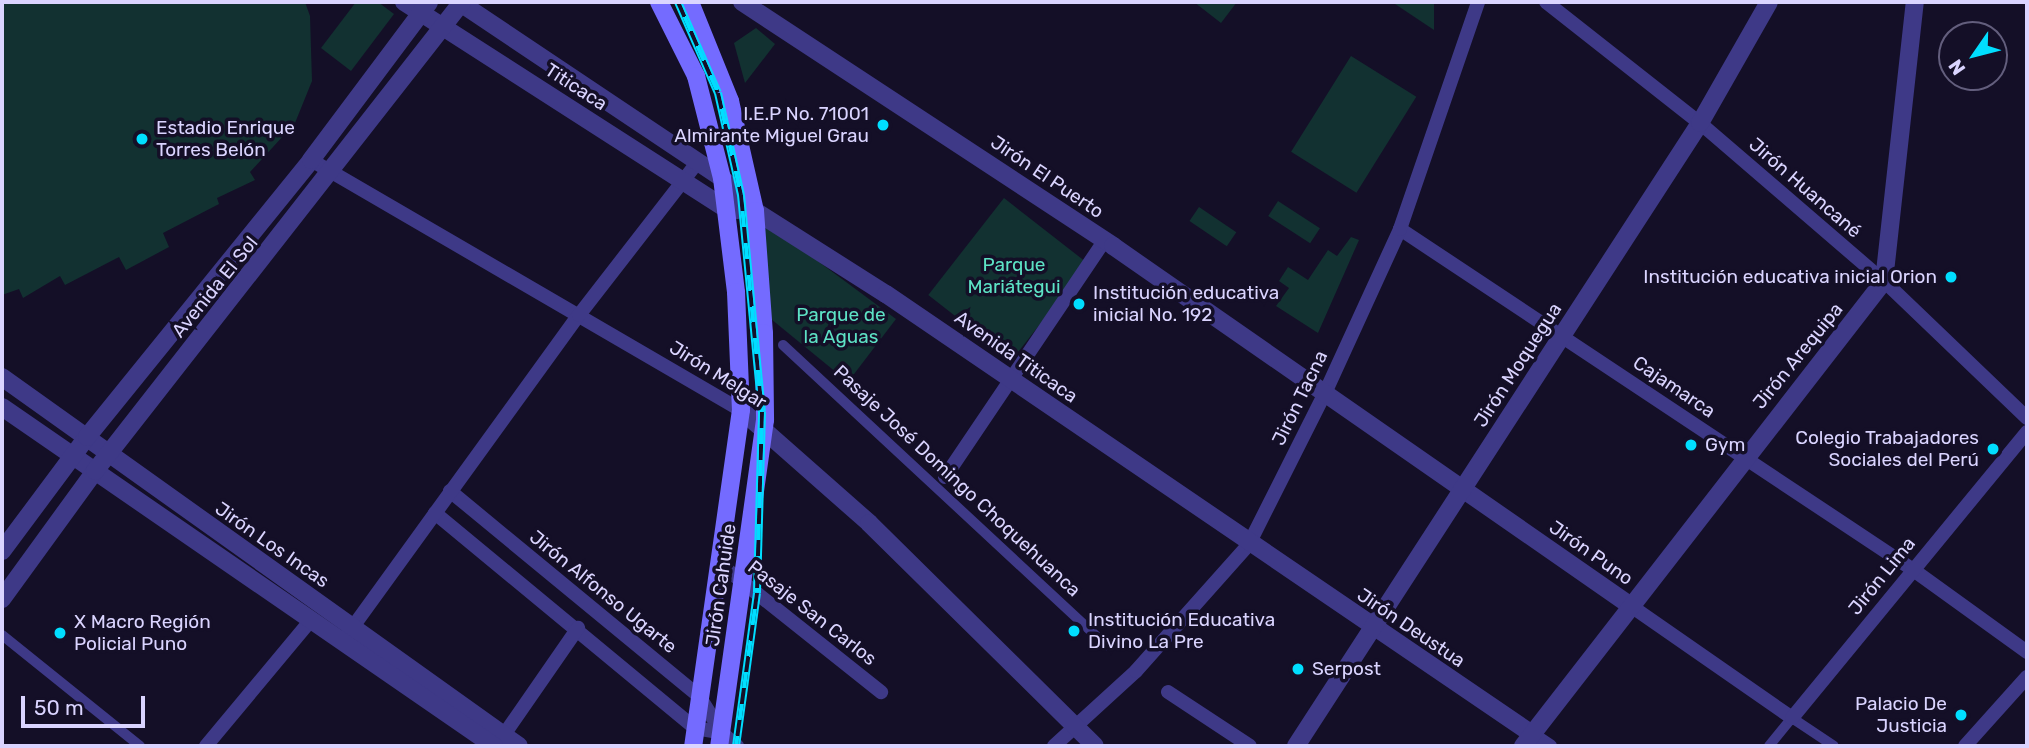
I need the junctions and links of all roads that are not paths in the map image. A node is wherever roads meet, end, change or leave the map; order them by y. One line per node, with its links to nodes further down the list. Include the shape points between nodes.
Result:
1 (404, 2): 10 (street, Titicaca)
2 (461, 2): 11 (street, Avenida El Sol); 14 (street, Titicaca)
3 (659, 2): 16 (main road, via 696,76)
4 (690, 2): 19 (main road, Jirón Cahuide, via 730,101)
5 (743, 2): 21 (street, Jirón El Puerto)
6 (1478, 2): 20 (street, Jirón Tacna)
7 (1546, 2): 12 (street, Jirón Huancané)
8 (1769, 2): 12 (street, Jirón Moquegua)
9 (1915, 2): 22 (street)
10 (425, 7): 11 (street, Titicaca); 13 (street, Avenida El Sol)
11 (443, 27): 15 (street, Avenida El Sol); 17 (street, Titicaca)
12 (1700, 123): 22 (street, Jirón Huancané); 24 (street, Jirón Moquegua)
13 (312, 160): 15 (street, Jirón Melgar); 34 (street, Avenida El Sol)
14 (697, 163): 16 (street, Titicaca); 17 (street)
15 (332, 172): 23 (street, Jirón Melgar); 36 (street, Avenida El Sol)
16 (722, 178): 18 (main road); 19 (street, Avenida Titicaca)
17 (684, 182): 18 (street, Titicaca); 23 (street)
18 (724, 208): 19 (street); 30 (main road, via 736,292)
19 (755, 211): 27 (street, Avenida Titicaca); 32 (main road, Jirón Cahuide, via 764,334)
20 (1400, 229): 24 (street, Cajamarca); 28 (street, Jirón Tacna)
21 (1104, 240): 27 (street); 28 (street, Jirón El Puerto)
22 (1884, 281): 31 (street, Jirón Huancané); 37 (street, Jirón Arequipa)
23 (579, 315): 30 (street, Jirón Melgar); 41 (street)
24 (1562, 336): 37 (street, Cajamarca); 40 (street, Jirón Moquegua)
25 (783, 345): 55 (street, Pasaje José Domingo Choquehuanca)
26 (2, 377): 34 (street, Jirón Los Incas)
27 (1011, 380): 39 (street); 43 (street, Avenida Titicaca)
28 (1325, 393): 40 (street, Jirón Puno); 43 (street, Jirón Tacna)
29 (2, 407): 35 (street, Jirón Los Incas)
30 (741, 410): 32 (street, Jirón Melgar); 45 (main road)
31 (2027, 418)
32 (764, 429): 47 (main road, Jirón Cahuide); 62 (street, Jirón Melgar, via 869,523)
33 (2027, 432): 46 (street, Jirón Lima)
34 (87, 437): 35 (street, Avenida El Sol); 36 (street, Jirón Los Incas)
35 (72, 455): 38 (street, Jirón Los Incas); 44 (street, Avenida El Sol)
36 (107, 455): 38 (street, Avenida El Sol); 54 (street, Jirón Los Incas)
37 (1744, 457): 46 (street, Cajamarca); 49 (street, Jirón Arequipa)
38 (95, 471): 48 (street, Avenida El Sol); 50 (street, Jirón Los Incas)
39 (945, 477)
40 (1463, 489): 49 (street, Jirón Puno); 52 (street, Jirón Moquegua)
41 (450, 491): 42 (street); 60 (street, Jirón Alfonso Ugarte)
42 (435, 513): 51 (street); 54 (street)
43 (1249, 544): 52 (street, Jirón Deustua); 62 (street, Jirón Tacna, via 1136,671)
44 (2, 551)
45 (720, 564): 47 (street, Pasaje San Carlos); 60 (main road)
46 (1912, 569): 56 (street, Cajamarca); 61 (street, Jirón Lima)
47 (743, 581): 58 (street, Pasaje San Carlos); 64 (main road, Jirón Cahuide)
48 (2, 599)
49 (1631, 606): 61 (street, Jirón Puno); 65 (street, Jirón Arequipa)
50 (311, 620): 54 (street, Jirón Los Incas); 68 (street)
51 (578, 628): 63 (street); 66 (street)
52 (1374, 628): 65 (street, Jirón Deustua); 74 (street, Jirón Moquegua)
53 (2, 635): 67 (street)
54 (347, 635): 66 (street, Jirón Los Incas)
55 (1106, 645)
56 (2027, 652)
57 (2027, 677): 78 (street)
58 (881, 692)
59 (1168, 692): 73 (street)
60 (699, 696): 63 (main road); 64 (street, Jirón Alfonso Ugarte)
61 (1792, 718): 76 (street, Jirón Lima); 77 (street, Jirón Puno)
62 (1076, 729): 71 (street, Jirón Tacna); 72 (street, Jirón Melgar)
63 (694, 737): 64 (street)
64 (721, 739): 70 (street, Jirón Alfonso Ugarte)
65 (1528, 740): 75 (street, Jirón Deustua)
66 (498, 742): 69 (street, Jirón Los Incas)
67 (140, 746)
68 (206, 746)
69 (519, 746)
70 (737, 746)
71 (1054, 746)
72 (1095, 746)
73 (1250, 746)
74 (1296, 746)
75 (1550, 746)
76 (1769, 746)
77 (1834, 746)
78 (1965, 746)

